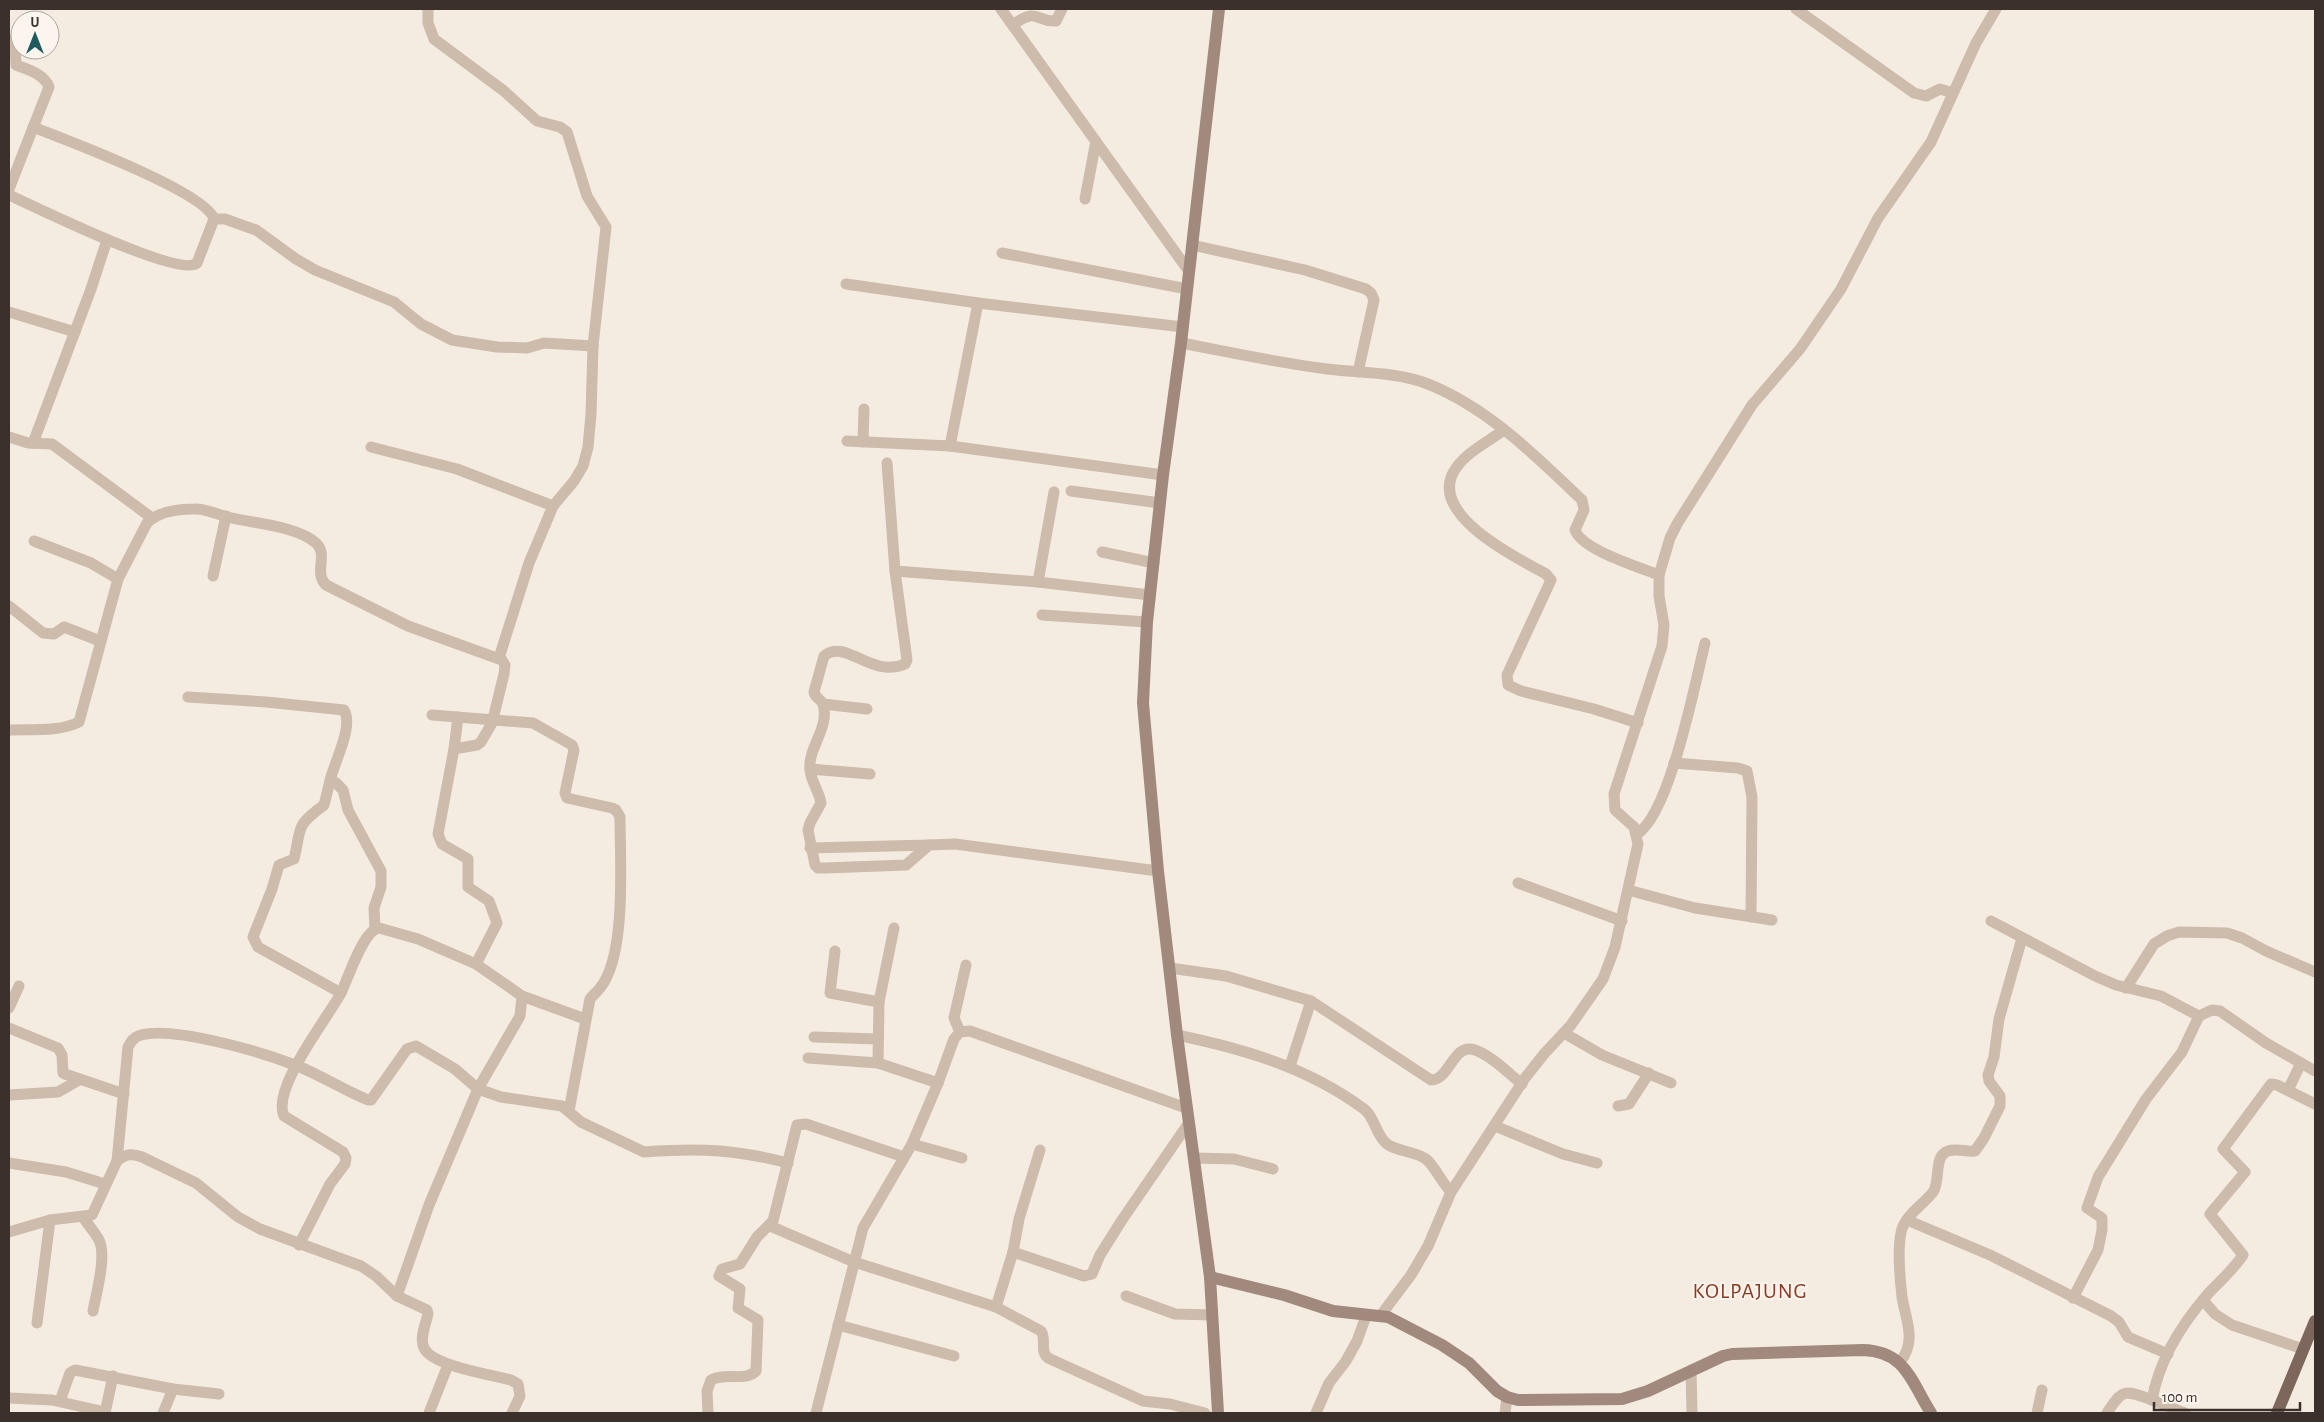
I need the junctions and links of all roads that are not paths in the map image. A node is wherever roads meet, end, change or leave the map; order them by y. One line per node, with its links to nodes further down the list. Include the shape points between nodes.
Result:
1 (428, 9): 27 (street, via 428,23 434,39 504,91 537,121 567,132 587,196 606,228)
2 (1001, 9): 7 (street)
3 (1062, 9): 7 (street, via 1056,21 1029,15)
4 (1219, 9): 17 (street)
5 (1796, 9): 9 (street, via 1914,93 1926,96 1940,89)
6 (1996, 9): 9 (street)
7 (1014, 24): 11 (street)
8 (9, 40): 10 (street, via 15,45 16,65 46,80 49,87)
9 (1953, 93): 49 (street, via 1931,142 1878,218 1841,289 1800,349 1752,404 1677,524)
10 (33, 127): 12 (street); 15 (street, via 140,171 202,206)
11 (1096, 141): 14 (street); 19 (street)
12 (9, 189)
13 (9, 195): 16 (street)
14 (1085, 199)
15 (214, 219): 16 (street, via 203,254 193,267 156,260); 27 (street, via 225,219 256,230 296,260 394,302 421,324 452,340 497,347 527,348 544,343)
16 (107, 240): 25 (street)
17 (1192, 245): 19 (street); 28 (street, via 1305,270 1372,293 1374,300)
18 (1002, 254): 21 (street)
19 (1188, 270): 21 (street)
20 (846, 284): 22 (street)
21 (1187, 289): 24 (street)
22 (978, 303): 24 (street); 35 (street)
23 (9, 312): 25 (street)
24 (1183, 327): 26 (street)
25 (75, 332): 34 (street)
26 (1188, 344): 28 (street); 38 (street)
27 (593, 346): 42 (street, via 588,448 574,481)
28 (1358, 372): 30 (street, via 1426,384 1458,398)
29 (864, 409): 33 (street)
30 (1504, 430): 49 (street, via 1582,500 1584,510 1575,530 1581,540 1597,550); 66 (street, via 1456,468 1450,488 1459,512 1471,527 1551,580 1507,675 1508,685)
31 (9, 437): 34 (street)
32 (847, 441): 33 (street)
33 (862, 442): 35 (street)
34 (33, 443): 44 (street, via 52,444)
35 (950, 446): 38 (street)
36 (371, 447): 42 (street, via 456,469)
37 (887, 463): 48 (street)
38 (1163, 475): 41 (street)
39 (1072, 491): 41 (street)
40 (1054, 492): 52 (street)
41 (1160, 503): 47 (street)
42 (553, 506): 59 (street, via 529,563)
43 (226, 516): 44 (street, via 195,508); 50 (street); 59 (street, via 310,539 320,547 320,576 326,585 408,626)
44 (152, 518): 51 (street, via 146,523)
45 (34, 540): 51 (street, via 91,563)
46 (1102, 552): 47 (street)
47 (1154, 563): 53 (street)
48 (896, 571): 52 (street); 61 (street, via 908,655 905,664 887,668 872,666 841,650 830,652 824,656 814,692)
49 (1659, 575): 66 (street, via 1664,636)
50 (213, 576)
51 (118, 578): 57 (street)
52 (1038, 582): 53 (street)
53 (1150, 595): 56 (street)
54 (9, 606): 57 (street, via 43,633 54,634 64,627)
55 (1042, 614): 56 (street)
56 (1147, 622): 76 (street, via 1144,725)
57 (100, 641): 67 (street, via 79,722 44,729)
58 (1704, 643): 69 (street)
59 (499, 658): 65 (street, via 505,665 504,674)
60 (188, 697): 72 (street, via 344,710 348,716 347,727)
61 (823, 704): 62 (street); 70 (street, via 821,735 811,751)
62 (867, 709)
63 (432, 715): 64 (street)
64 (458, 718): 65 (street); 68 (street)
65 (492, 720): 68 (street, via 488,732 477,745); 99 (street, via 540,724 572,745 567,798 612,808 620,817 619,927 611,964 590,999)
66 (1638, 723): 73 (street, via 1614,794 1617,813)
67 (9, 730)
68 (454, 749): 87 (street, via 438,834 440,842 468,859 468,887 489,902 497,923)
69 (1674, 763): 73 (street, via 1648,826); 79 (street, via 1747,771 1752,797)
70 (810, 769): 71 (street); 75 (street, via 821,803 810,823)
71 (870, 774)
72 (330, 781): 84 (street, via 336,782 343,790 348,810 382,877 374,908); 93 (street, via 324,806 308,817 299,831 294,859 278,865 253,937 258,947)
73 (1637, 834): 78 (street, via 1637,854)
74 (929, 845): 75 (street); 75 (street, via 911,862 896,867 818,868); 76 (street, via 955,844)
75 (810, 848)
76 (1158, 871): 89 (street)
77 (1518, 883): 81 (street)
78 (1628, 890): 79 (street, via 1695,908); 81 (street)
79 (1752, 917): 80 (street)
80 (1772, 920)
81 (1622, 921): 102 (street, via 1612,959 1602,980)
82 (1991, 922): 85 (street)
83 (894, 928): 96 (street)
84 (375, 929): 87 (street, via 418,939); 93 (street, via 368,935)
85 (2022, 938): 92 (street, via 2095,976); 141 (street, via 1999,1019 1988,1075 2000,1096 1996,1116 1975,1151 1955,1150 1944,1154 1936,1187)
86 (835, 950): 96 (street, via 830,993)
87 (476, 964): 94 (street)
88 (966, 965): 101 (street, via 954,1018)
89 (1170, 968): 95 (street, via 1226,976); 103 (street)
90 (2315, 972): 92 (street, via 2227,933 2179,932 2154,944)
91 (19, 986): 97 (street)
92 (2126, 988): 98 (street, via 2161,996)
93 (341, 993): 109 (street)
94 (522, 996): 99 (street); 117 (street, via 520,1016)
95 (1312, 1001): 110 (street); 116 (street, via 1431,1080 1441,1076 1458,1054 1474,1049)
96 (879, 1002): 105 (street)
97 (9, 1008)
98 (2199, 1016): 108 (street, via 2212,1010 2220,1011); 150 (street, via 2182,1052 2146,1099 2098,1177 2087,1208 2102,1218 2100,1242)
99 (585, 1019): 124 (street)
100 (9, 1028): 113 (street, via 58,1048 63,1072)
101 (960, 1032): 115 (street, via 954,1039); 123 (street, via 970,1031)
102 (1564, 1033): 112 (street, via 1602,1055); 116 (street)
103 (1177, 1035): 110 (street, via 1247,1051); 123 (street)
104 (814, 1037): 105 (street)
105 (878, 1039): 107 (street)
106 (808, 1058): 107 (street)
107 (878, 1063): 115 (street)
108 (2301, 1063): 111 (street); 118 (street)
109 (296, 1065): 117 (street, via 371,1100 407,1049 416,1046 455,1069); 120 (street, via 201,1037 153,1033 138,1036 128,1047); 144 (street, via 283,1096 281,1110 284,1116 343,1152 346,1158)
110 (1290, 1066): 138 (street, via 1366,1110 1387,1144 1429,1161)
111 (2315, 1071)
112 (1649, 1073): 114 (street); 122 (street, via 1629,1104)
113 (79, 1080): 119 (street, via 58,1092); 120 (street)
114 (1671, 1082)
115 (938, 1083): 127 (street)
116 (1522, 1084): 126 (street)
117 (478, 1089): 124 (street); 148 (street, via 429,1205)
118 (2288, 1090): 121 (street); 151 (street, via 2271,1084 2223,1149 2245,1172 2210,1214 2243,1255)
119 (9, 1094)
120 (124, 1094): 132 (street)
121 (2315, 1104)
122 (1618, 1106)
123 (1186, 1108): 125 (street)
124 (569, 1111): 134 (street, via 581,1122 644,1152 704,1148 750,1153)
125 (1188, 1124): 131 (street); 145 (street, via 1122,1220 1092,1274 1084,1276)
126 (1495, 1126): 135 (street, via 1563,1154); 138 (street)
127 (912, 1144): 129 (street); 130 (street)
128 (1040, 1150): 145 (street, via 1019,1219)
129 (904, 1157): 134 (street, via 800,1123 795,1128); 146 (street, via 866,1220)
130 (962, 1158)
131 (1195, 1158): 136 (street, via 1234,1159); 147 (street)
132 (117, 1161): 137 (street); 144 (street, via 125,1155 142,1156 196,1183 238,1217)
133 (9, 1163): 137 (street, via 66,1172)
134 (788, 1163): 142 (street)
135 (1597, 1163)
136 (1273, 1170)
137 (105, 1184): 139 (street, via 92,1215)
138 (1451, 1192): 155 (street, via 1416,1268)
139 (83, 1217): 140 (street); 153 (street, via 100,1241 101,1249)
140 (50, 1220): 143 (street); 158 (street)
141 (1907, 1220): 150 (street, via 1990,1255); 163 (street, via 1900,1238 1900,1272 1910,1334 1909,1348)
142 (770, 1226): 146 (street); 178 (street, via 757,1237 740,1264 720,1272 719,1276 740,1289 738,1308 758,1320 757,1368 750,1376 724,1376 711,1380 707,1391)
143 (9, 1232)
144 (299, 1245): 148 (street, via 361,1266)
145 (1013, 1252): 152 (street)
146 (854, 1262): 152 (street); 159 (street)
147 (1210, 1277): 154 (street); 156 (street, via 1284,1294 1333,1311)
148 (397, 1296): 164 (street, via 427,1310 423,1348)
149 (1126, 1296): 154 (street, via 1175,1314)
150 (2073, 1298): 161 (street, via 2115,1319 2128,1337)
151 (2203, 1300): 160 (street, via 2222,1320); 161 (street, via 2181,1329)
152 (996, 1307): 180 (street, via 1041,1331 1044,1335 1042,1349 1048,1358 1146,1402 1170,1404)
153 (93, 1312)
154 (1212, 1315): 181 (street)
155 (1382, 1315): 156 (street); 170 (street, via 1458,1355)
156 (1366, 1316): 182 (street, via 1357,1341 1329,1382)
157 (2315, 1321): 160 (main road)
158 (38, 1323)
159 (838, 1325): 162 (street); 179 (street)
160 (2303, 1349): 189 (main road)
161 (2168, 1354): 172 (street)
162 (954, 1356)
163 (1900, 1362): 165 (street, via 1887,1353 1871,1350 1744,1353 1723,1356); 185 (street)
164 (448, 1365): 176 (street); 177 (street, via 518,1384 520,1396)
165 (1692, 1370): 170 (street, via 1648,1391 1622,1398 1533,1400); 184 (street)
166 (112, 1376): 167 (street); 173 (street, via 71,1371); 174 (street)
167 (173, 1389): 169 (street); 175 (street)
168 (2042, 1390): 186 (street)
169 (218, 1394)
170 (1507, 1397): 183 (street)
171 (9, 1398): 173 (street)
172 (2152, 1400): 187 (street, via 2128,1391); 188 (street)
173 (60, 1401): 174 (street)
174 (105, 1412)
175 (163, 1413)
176 (429, 1413)
177 (512, 1413)
178 (708, 1413)
179 (816, 1413)
180 (1204, 1413)
181 (1218, 1413)
182 (1316, 1413)
183 (1505, 1413)
184 (1692, 1413)
185 (1930, 1413)
186 (2037, 1413)
187 (2107, 1413)
188 (2185, 1413)
189 (2277, 1413)

